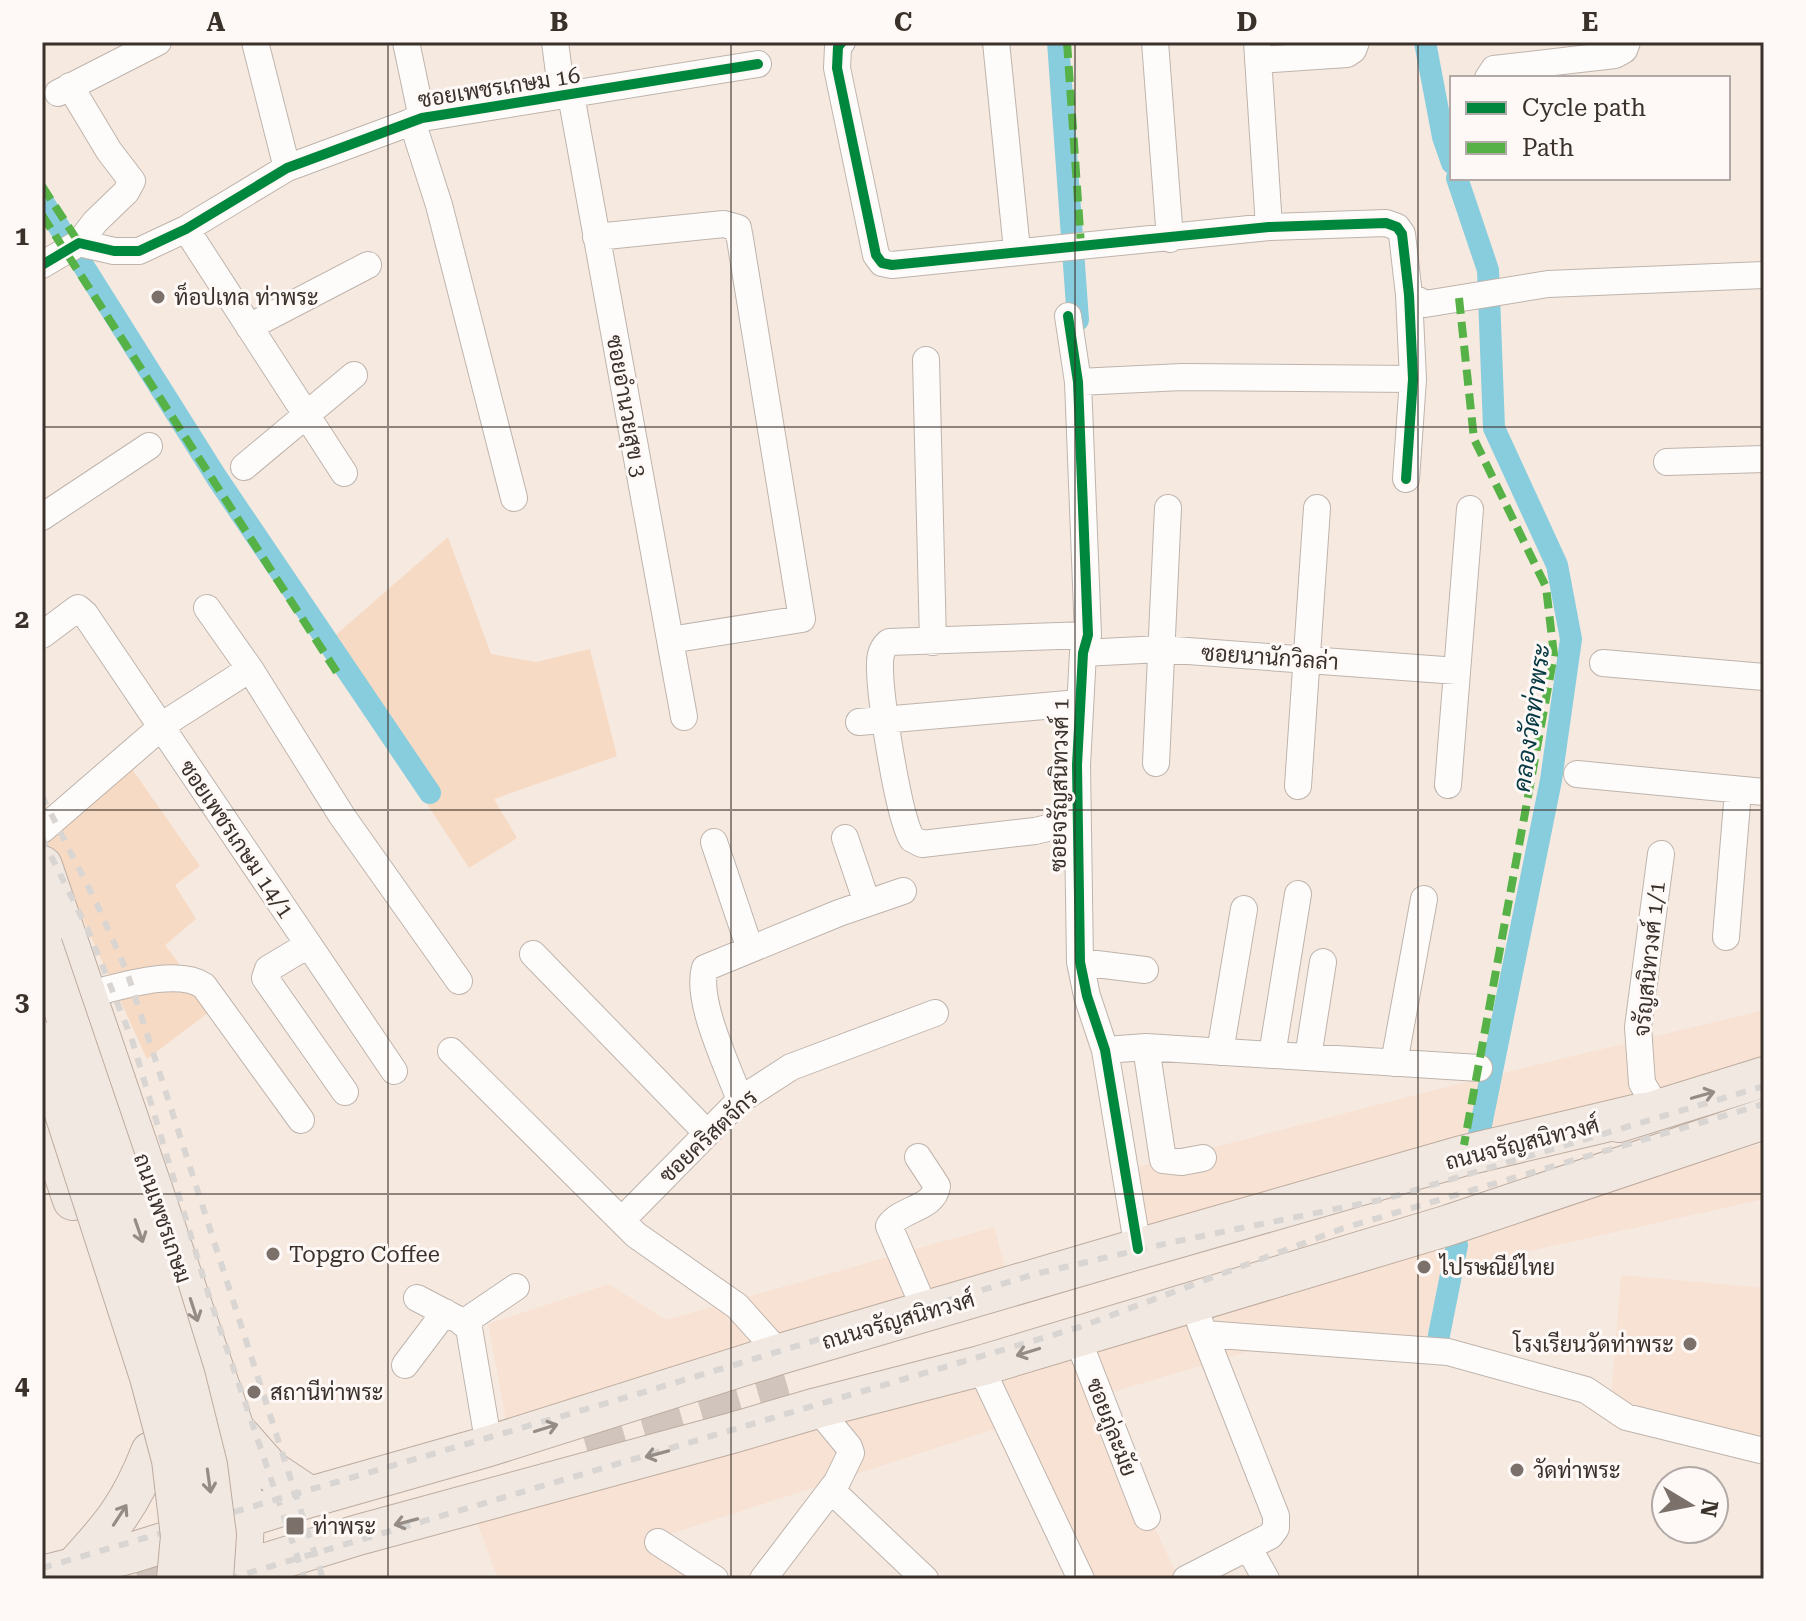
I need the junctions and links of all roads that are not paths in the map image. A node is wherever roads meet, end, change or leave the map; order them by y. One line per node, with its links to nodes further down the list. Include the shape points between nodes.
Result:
1 (158, 42): 20 (street, via 64,90 132,181)
2 (255, 42): 15 (street)
3 (406, 42): 14 (street)
4 (555, 42): 13 (street, ซอยอำนวยสุข 3)
5 (842, 42): 21 (street, via 837,68 876,255 882,263)
6 (996, 42): 21 (street)
7 (1155, 42): 19 (street)
8 (1356, 42): 10 (street, via 1347,54)
9 (1627, 42): 12 (street, via 1615,55 1494,69)
10 (1257, 51): 16 (street)
11 (758, 64): 13 (street, ซอยเพชรเกษม 16)
12 (1489, 76)
13 (566, 96): 14 (street, ซอยเพชรเกษม 16); 18 (street, ซอยอำนวยสุข 3)
14 (417, 119): 15 (street, ซอยเพชรเกษม 16); 39 (street)
15 (287, 168): 17 (street, ซอยเพชรเกษม 16)
16 (1269, 227): 19 (street); 25 (street, via 1397,227)
17 (186, 229): 20 (street, ซอยเพชรเกษม 16, via 139,251); 27 (street)
18 (596, 237): 46 (street, ซอยอำนวยสุข 3); 46 (street, via 724,224 738,228 802,619)
19 (1170, 239): 21 (street)
20 (75, 245): 22 (street)
21 (1017, 250)
22 (42, 265)
23 (368, 265): 27 (street)
24 (1764, 275): 25 (street, via 1548,284 1425,304)
25 (1409, 295): 30 (street)
26 (1068, 316): 31 (street, ซอยจรัญสนิทวงศ์ 1)
27 (249, 327): 32 (street)
28 (926, 360): 47 (street)
29 (354, 375): 32 (street)
30 (1413, 379): 31 (street, via 1182,377); 38 (street)
31 (1078, 382): 48 (street, ซอยจรัญสนิทวงศ์ 1)
32 (306, 415): 36 (street); 37 (street)
33 (149, 446): 43 (street)
34 (1764, 459): 35 (street)
35 (1667, 462)
36 (244, 467)
37 (344, 473)
38 (1406, 479)
39 (514, 498)
40 (1168, 508): 49 (street)
41 (1317, 508): 50 (street)
42 (1470, 509): 53 (street)
43 (42, 517)
44 (207, 608): 52 (street)
45 (42, 635): 58 (street, ซอยเพชรเกษม 14/1, via 78,608)
46 (670, 640): 56 (street, ซอยอำนวยสุข 3)
47 (933, 642): 48 (street, ซอยนานักวิลล่า); 57 (street, ซอยนานักวิลล่า, via 889,642 881,649)
48 (1086, 644): 49 (street, ซอยนานักวิลล่า); 55 (street, ซอยจรัญสนิทวงศ์ 1)
49 (1161, 649): 50 (street, ซอยนานักวิลล่า); 59 (street)
50 (1307, 659): 53 (street, ซอยนานักวิลล่า); 62 (street)
51 (1603, 663): 54 (street)
52 (250, 669): 58 (street); 83 (street, via 342,816)
53 (1457, 671): 61 (street)
54 (1764, 677)
55 (1079, 703): 57 (street); 64 (street, ซอยจรัญสนิทวงศ์ 1)
56 (684, 717)
57 (872, 721): 64 (street, via 908,833 916,842 1035,831)
58 (162, 726): 65 (street); 77 (street, ซอยเพชรเกษม 14/1)
59 (1156, 763)
60 (1577, 774): 63 (street)
61 (1448, 785)
62 (1298, 786)
63 (1751, 792): 75 (street)
64 (1077, 821): 80 (street, ซอยจรัญสนิทวงศ์ 1)
65 (42, 830)
66 (845, 838): 73 (street)
67 (714, 842): 78 (street)
68 (1661, 854): 100 (street, จรัญสนิทวงศ์ 1/1, via 1638,1027)
69 (42, 866): 84 (main road, ถนนเพชรเกษม)
70 (903, 891): 73 (street)
71 (1298, 894): 91 (street)
72 (1424, 899): 93 (street)
73 (867, 903): 78 (street)
74 (1244, 909): 90 (street)
75 (1726, 937)
76 (42, 945): 134 (main road, ถนนเพชรเกษม, one-way to 134, bridge, via 185,1377)
77 (308, 945): 96 (street, ซอยเพชรเกษม 14/1); 98 (street, via 268,969 265,978)
78 (750, 949): 99 (street, via 705,968 701,984)
79 (533, 954): 104 (street)
80 (1080, 962): 82 (street); 88 (street, ซอยจรัญสนิทวงศ์ 1)
81 (1323, 962): 92 (street)
82 (1145, 970)
83 (459, 981)
84 (90, 1009): 94 (main road, via 85,1058 56,1074); 102 (street, via 166,978 195,980); 120 (main road, ถนนเพชรเกษม, one-way to 120)
85 (935, 1013): 99 (street, ซอยคริสตจักร, via 791,1067)
86 (42, 1042): 132 (main road, bridge, via 146,1362 172,1460 181,1536)
87 (1146, 1047): 88 (street); 90 (street); 107 (street, via 1163,1160)
88 (1105, 1050): 109 (street, ซอยจรัญสนิทวงศ์ 1)
89 (451, 1051): 108 (street)
90 (1220, 1052): 91 (street)
91 (1272, 1055): 92 (street)
92 (1308, 1057): 93 (street)
93 (1394, 1063): 95 (street)
94 (42, 1068)
95 (1479, 1068)
96 (394, 1071)
97 (1764, 1077): 100 (main road, ถนนจรัญสนิทวงศ์, one-way to 97)
98 (345, 1092)
99 (740, 1100): 104 (street, ซอยคริสตจักร)
100 (1650, 1111): 109 (main road, ถนนจรัญสนิทวงศ์, via 1462,1156); 119 (main road, ถนนจรัญสนิทวงศ์, via 1435,1184)
101 (1764, 1119): 105 (main road, ถนนจรัญสนิทวงศ์)
102 (301, 1120)
103 (45, 1128): 124 (main road, via 132,1374)
104 (707, 1133): 108 (street, ซอยคริสตจักร)
105 (1663, 1152): 114 (main road, ถนนจรัญสนิทวงศ์); 119 (main road, ถนนจรัญสนิทวงศ์, via 1442,1201)
106 (918, 1157): 112 (street, via 937,1186 936,1195 895,1217 889,1226)
107 (1203, 1158)
108 (623, 1219): 119 (street, via 636,1235 737,1306)
109 (1138, 1249): 112 (main road, ถนนจรัญสนิทวงศ์)
110 (516, 1287): 113 (street)
111 (417, 1298): 113 (street)
112 (926, 1312): 119 (main road, ถนนจรัญสนิทวงศ์)
113 (454, 1318): 116 (street); 122 (street, via 469,1328)
114 (1198, 1318): 115 (main road, ถนนจรัญสนิทวงศ์); 123 (street, via 1448,1352 1586,1390 1626,1417); 130 (street, via 1276,1516 1270,1536)
115 (1077, 1337): 117 (main road, ถนนจรัญสนิทวงศ์, one-way to 117); 128 (street, ซอยภู่ละมัย)
116 (405, 1365)
117 (980, 1366): 119 (main road, ถนนจรัญสนิทวงศ์); 139 (street)
118 (714, 1376): 119 (main road, ถนนจรัญสนิทวงศ์); 121 (main road, via 710,1414 715,1424); 122 (main road, ถนนจรัญสนิทวงศ์, one-way to 118)
119 (792, 1384): 121 (main road, ถนนจรัญสนิทวงศ์); 125 (street, via 851,1453)
120 (234, 1429): 126 (main road, via 271,1471); 127 (main road, ถนนเพชรเกษม)
121 (732, 1433): 131 (main road, ถนนจรัญสนิทวงศ์, one-way to 131)
122 (489, 1446): 126 (main road, ถนนจรัญสนิทวงศ์)
123 (1764, 1451)
124 (151, 1452): 132 (main road); 133 (main road, one-way to 124, via 113,1525 139,1484)
125 (831, 1490): 137 (street); 138 (street)
126 (310, 1497): 127 (main road, ถนนจรัญสนิทวงศ์)
127 (244, 1517): 132 (main road, ถนนจรัญสนิทวงศ์); 134 (main road, ถนนเพชรเกษม)
128 (1147, 1517)
129 (658, 1542): 136 (street)
130 (1248, 1547): 140 (street); 141 (street)
131 (315, 1548): 134 (main road, ถนนจรัญสนิทวงศ์); 135 (main road)
132 (164, 1567): 133 (main road, ถนนจรัญสนิทวงศ์)
133 (58, 1572)
134 (228, 1577)
135 (287, 1579)
136 (715, 1579)
137 (763, 1579)
138 (925, 1579)
139 (1081, 1579)
140 (1186, 1579)
141 (1266, 1579)

